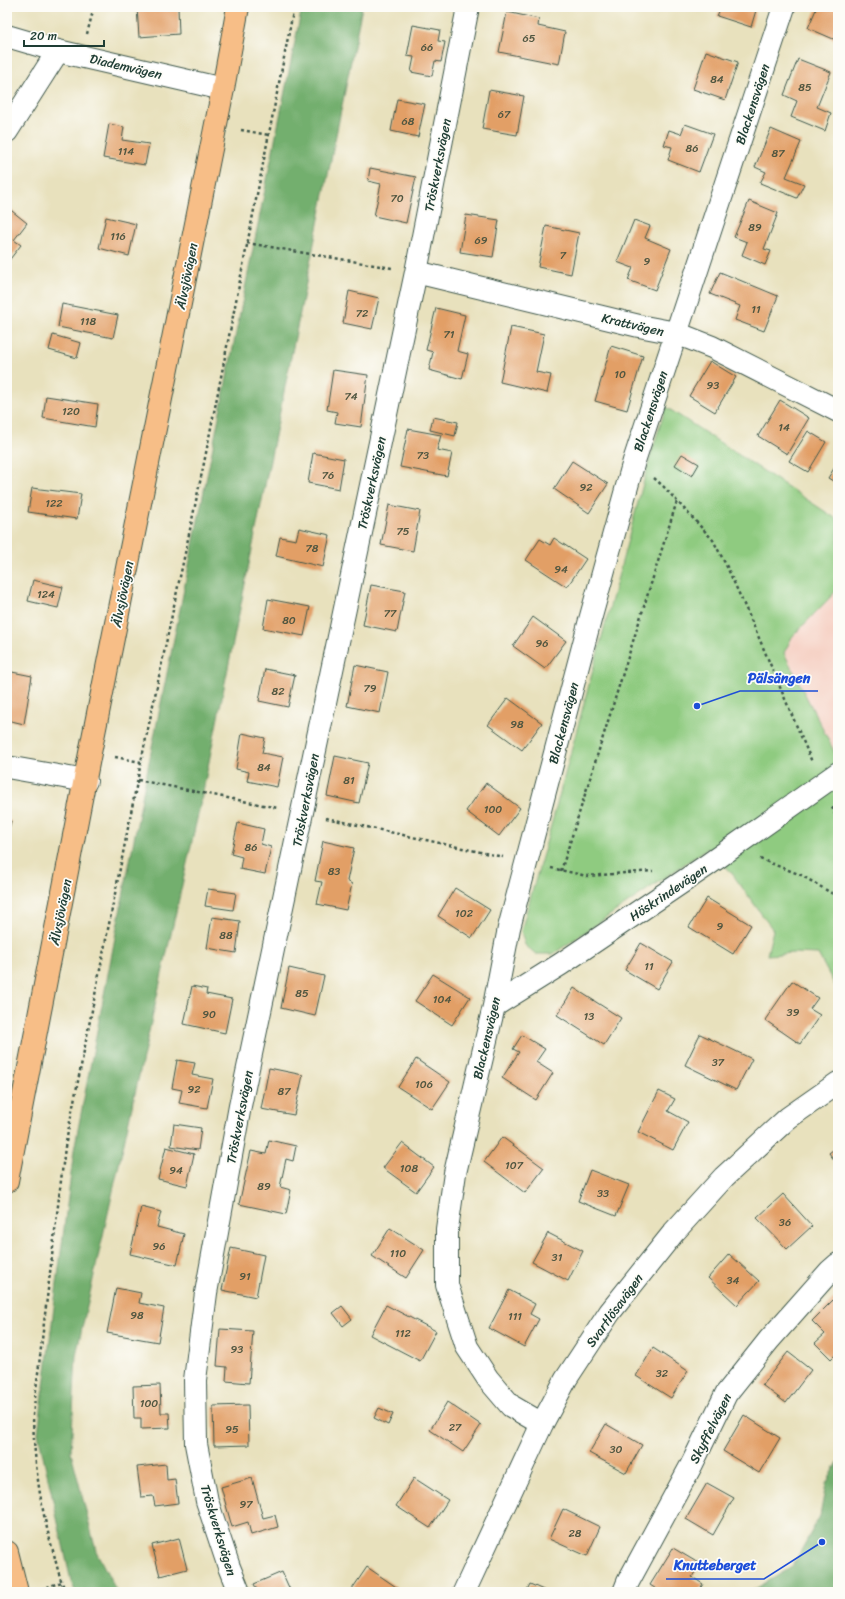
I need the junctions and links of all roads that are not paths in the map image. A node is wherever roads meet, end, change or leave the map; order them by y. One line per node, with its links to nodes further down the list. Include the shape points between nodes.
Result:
1 (238, 7): 6 (main road, Älvsjövägen)
2 (468, 7): 8 (street, Tröskverksvägen)
3 (784, 7): 9 (street, Blackensvägen)
4 (7, 36): 5 (street, Diademvägen)
5 (58, 51): 6 (street, Diademvägen); 7 (street)
6 (223, 89): 13 (main road, Älvsjövägen)
7 (7, 131)
8 (416, 272): 9 (street, Krattvägen); 21 (street, Tröskverksvägen, via 239,1114 206,1294 195,1380 196,1444 207,1501)
9 (676, 333): 10 (street, Krattvägen, via 712,347); 14 (street, Blackensvägen, via 634,461 509,928)
10 (838, 411)
11 (7, 767): 13 (street)
12 (830, 779): 14 (street, Höskrindevägen, via 693,875)
13 (86, 781): 16 (main road, Älvsjövägen)
14 (494, 1006): 18 (street, Blackensvägen, via 455,1172 447,1229 447,1285 467,1347 488,1379 511,1406)
15 (838, 1083): 18 (street, Svartlösavägen, via 788,1118 724,1177 674,1232 610,1312 566,1379)
16 (7, 1181)
17 (838, 1264): 23 (street, Skyffelvägen, via 768,1340 726,1394)
18 (542, 1424): 22 (street, Svartlösavägen)
19 (7, 1552): 20 (main road)
20 (27, 1591)
21 (239, 1592)
22 (464, 1592)
23 (624, 1592)

